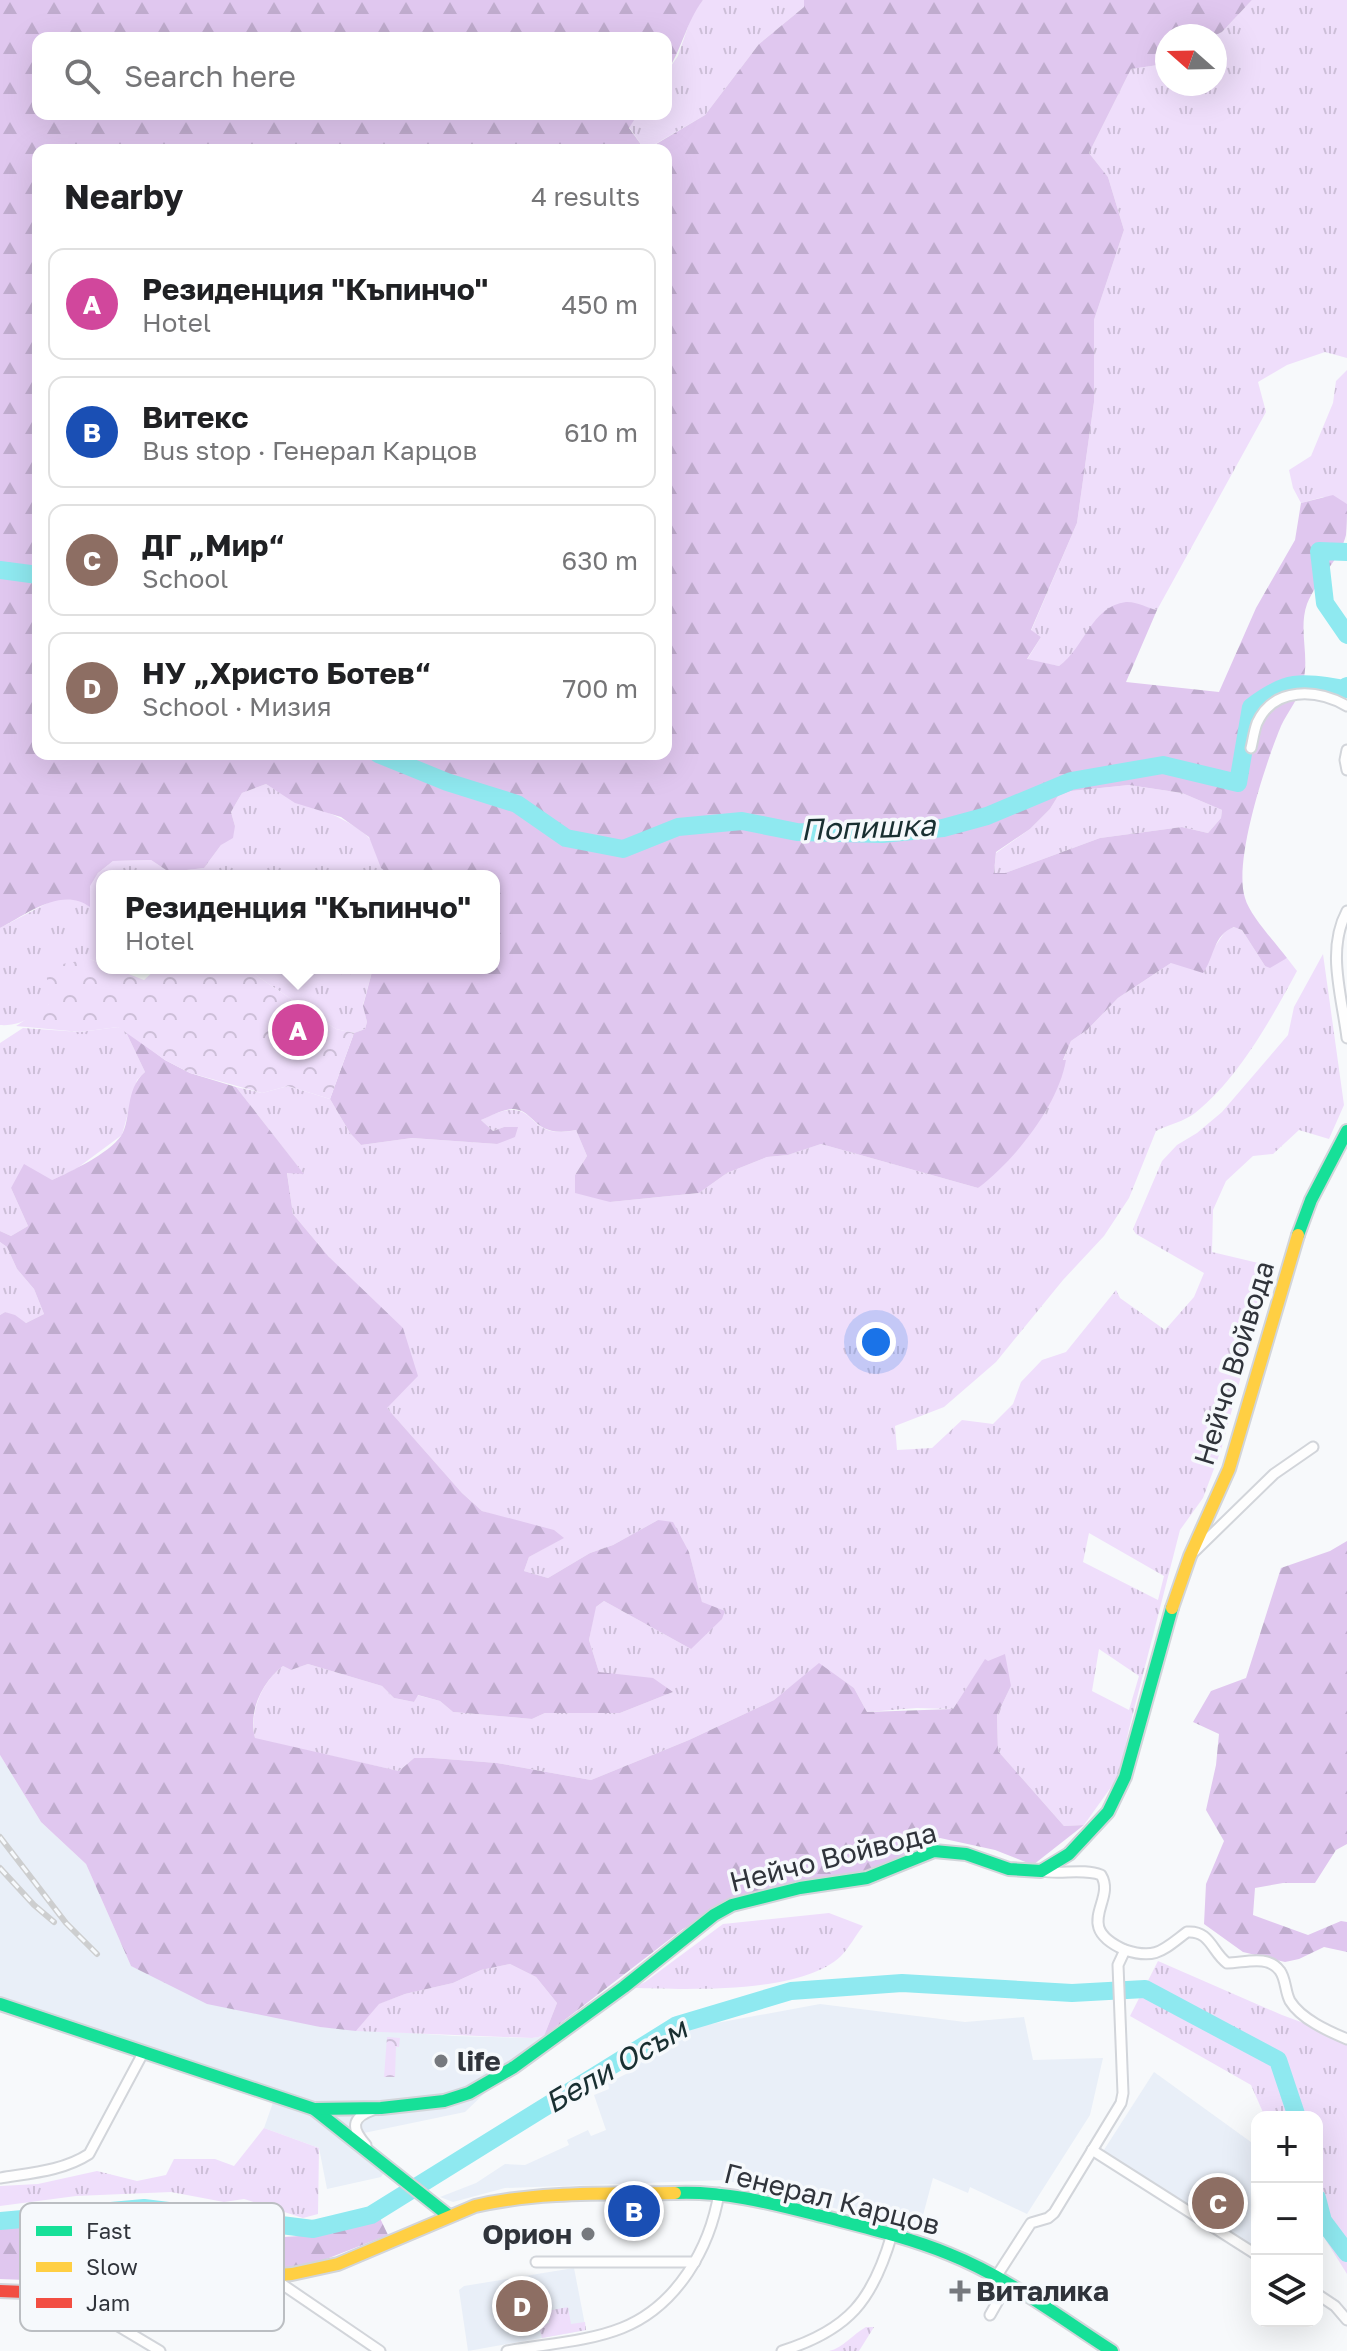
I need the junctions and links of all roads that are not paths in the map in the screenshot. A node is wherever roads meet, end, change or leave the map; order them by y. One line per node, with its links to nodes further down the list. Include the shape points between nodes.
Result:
1 (1347, 706): 2 (street, via 1318,694 1286,695 1258,721)
2 (1251, 748)
3 (1347, 750): 4 (street)
4 (1347, 770)
5 (1347, 902): 6 (street)
6 (1346, 913): 7 (street, via 1336,939)
7 (1343, 984): 8 (street)
8 (1347, 1038)
9 (1347, 1131): 11 (street, Нейчо Войвода, via 1311,1200 1229,1469)
10 (1313, 1447): 11 (street, via 1274,1474)
11 (1190, 1556): 12 (street, Нейчо Войвода, via 1125,1777 1091,1833)
12 (1041, 1871): 13 (street, via 1101,1875 1101,1935); 17 (street, Нейчо Войвода, via 934,1851 867,1878 732,1905 514,2067 444,2101)
13 (1125, 1950): 15 (street, via 1153,1955 1187,1932 1201,1933 1227,1963 1254,1959 1276,1967 1291,2003); 19 (street, via 1118,1965 1123,2093)
14 (0, 2004): 16 (street)
15 (1347, 2039)
16 (143, 2053): 18 (street); 21 (street, via 89,2154 74,2164)
17 (377, 2108): 18 (street, Нейчо Войвода); 20 (street, via 360,2116 355,2127)
18 (314, 2109): 20 (street)
19 (1092, 2150): 25 (street); 29 (street, via 1054,2213 1031,2223)
20 (385, 2166): 23 (street)
21 (0, 2178)
22 (719, 2193): 23 (street, Генерал Карцов, via 530,2197); 24 (street, Генерал Карцов); 27 (street)
23 (449, 2216): 28 (street, Генерал Карцов, via 338,2264)
24 (892, 2234): 29 (street, Генерал Карцов, via 950,2254); 40 (street, via 875,2283 853,2314 825,2334)
25 (1251, 2251)
26 (536, 2262): 27 (street)
27 (695, 2262): 39 (street, via 669,2295 622,2328)
28 (284, 2274)
29 (1001, 2281): 34 (street); 41 (street, Генерал Карцов)
30 (284, 2286): 38 (street)
31 (0, 2291): 32 (street, Генерал Карцов)
32 (20, 2292)
33 (1323, 2298): 35 (street)
34 (990, 2315)
35 (1347, 2320)
36 (129, 2331): 37 (street)
37 (160, 2351)
38 (380, 2351)
39 (507, 2351)
40 (782, 2351)
41 (1112, 2351)

